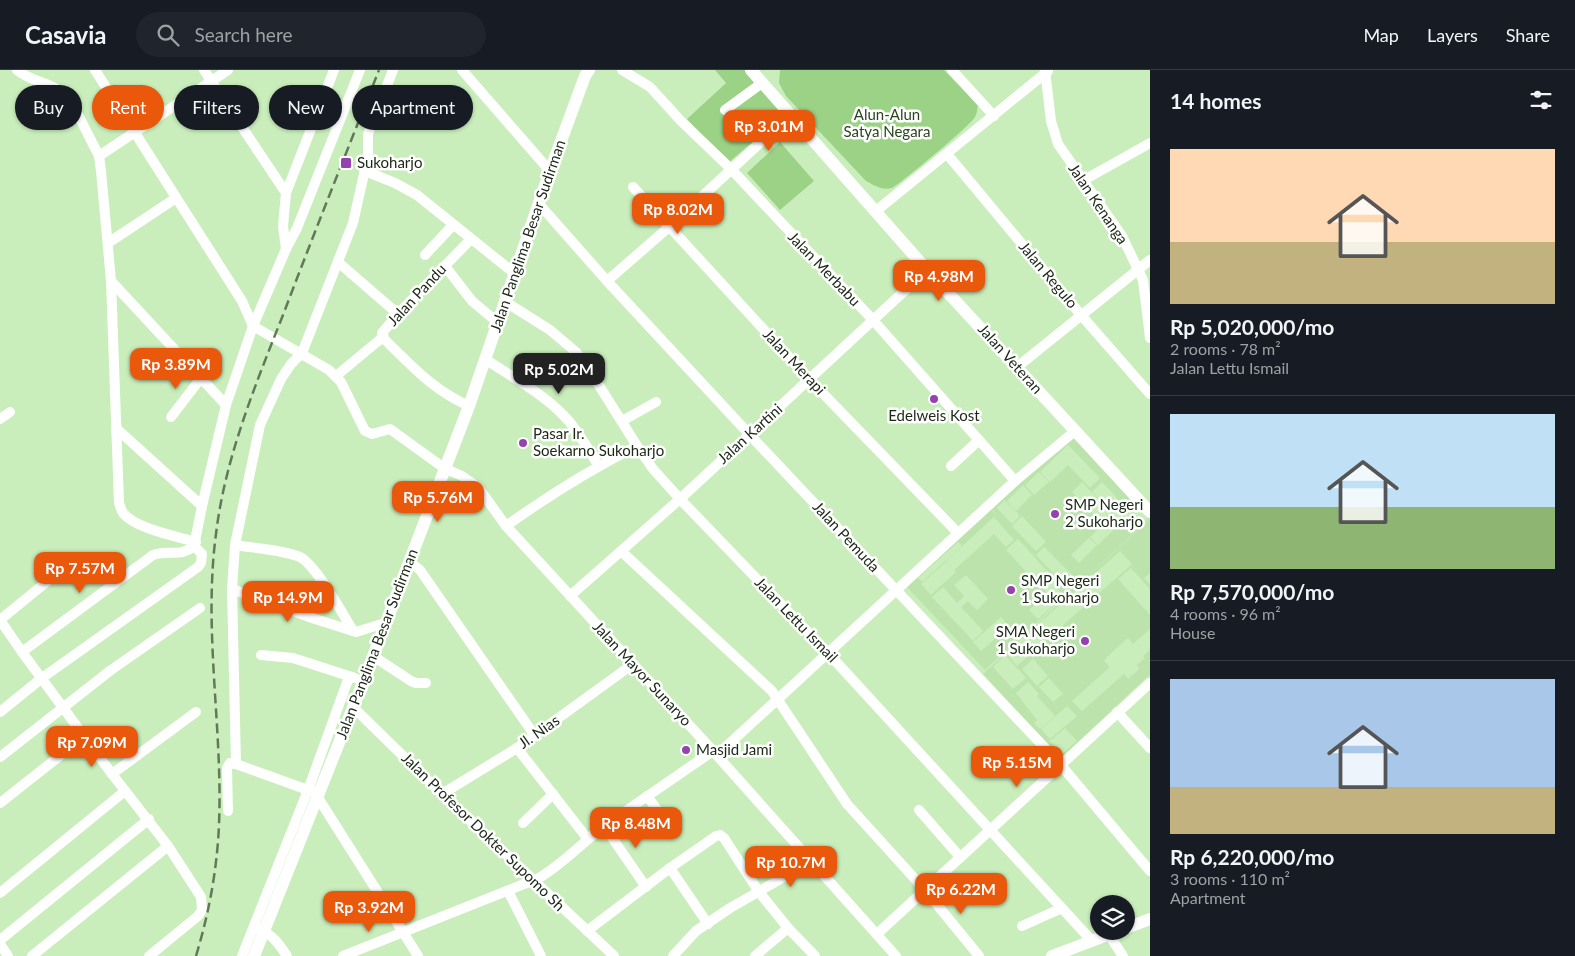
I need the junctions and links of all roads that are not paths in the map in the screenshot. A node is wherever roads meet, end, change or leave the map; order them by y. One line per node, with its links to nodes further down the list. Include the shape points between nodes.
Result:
1 (17, 70): 22 (street, via 65,94)
2 (95, 70): 19 (street)
3 (204, 70): 14 (street)
4 (228, 70): 14 (street)
5 (334, 70): 28 (street)
6 (360, 70): 35 (street)
7 (393, 70): 24 (street, via 368,134)
8 (462, 70): 25 (street)
9 (622, 70): 23 (street, Jalan Merbabu, via 650,87)
10 (952, 70): 18 (street)
11 (752, 71): 15 (main road, Jalan Veteran)
12 (1046, 71): 18 (street); 26 (street, Jalan Kenanga, via 1051,121 1058,144)
13 (587, 72): 25 (main road, Jalan Panglima Besar Sudirman)
14 (211, 81): 19 (street); 28 (street)
15 (762, 83): 16 (street); 17 (main road, Jalan Veteran)
16 (725, 110)
17 (790, 115): 23 (street); 31 (main road, Jalan Veteran)
18 (994, 116): 21 (street)
19 (134, 133): 22 (street); 29 (street)
20 (1150, 143): 26 (street)
21 (947, 154): 31 (street); 50 (street, Jalan Regulo)
22 (99, 156): 37 (street)
23 (731, 169): 34 (street); 51 (street, Jalan Merbabu)
24 (365, 171): 32 (street, via 418,195); 41 (street)
25 (550, 171): 30 (main road, Jalan Panglima Besar Sudirman)
26 (1084, 180): 44 (street, Jalan Kenanga, via 1122,236)
27 (633, 187): 34 (street, Jalan Merapi)
28 (286, 193): 33 (street)
29 (176, 198): 37 (street); 53 (street, via 242,301)
30 (539, 204): 45 (main road, Jalan Panglima Besar Sudirman); 47 (street, Jalan Pemuda)
31 (876, 212): 43 (main road, Jalan Veteran)
32 (452, 225): 36 (street); 39 (street)
33 (283, 226): 35 (street, via 289,232); 38 (street)
34 (669, 227): 47 (street); 61 (street, Jalan Merapi)
35 (297, 228): 38 (street)
36 (470, 239): 42 (street, Jalan Pandu); 45 (street)
37 (108, 243): 46 (street)
38 (286, 249): 53 (street)
39 (425, 254)
40 (1150, 260): 44 (street)
41 (338, 262): 49 (street); 56 (street)
42 (445, 266): 49 (street, Jalan Pandu); 52 (street, via 472,301)
43 (927, 270): 51 (street, Jalan Kartini); 58 (main road, Jalan Veteran)
44 (1137, 270): 50 (street); 55 (street, Jalan Kenanga, via 1146,294)
45 (514, 273): 48 (main road, Jalan Panglima Besar Sudirman)
46 (111, 281): 60 (street); 70 (street)
47 (607, 281): 72 (street, Jalan Pemuda)
48 (504, 301): 52 (main road, Jalan Panglima Besar Sudirman); 69 (street, Jalan Lettu Ismail, via 550,330 576,352)
49 (398, 314): 54 (street, Jalan Pandu, via 382,333)
50 (1081, 315): 58 (street); 62 (street, Jalan Regulo)
51 (873, 320): 61 (street, Jalan Kartini); 73 (street, Jalan Merbabu)
52 (497, 322): 57 (main road, Jalan Panglima Besar Sudirman)
53 (253, 326): 56 (street); 64 (street)
54 (383, 337): 59 (street); 65 (street, Jalan Pandu, via 430,383)
55 (1150, 338)
56 (302, 353): 59 (street); 85 (street, via 281,379 260,425)
57 (485, 359): 65 (main road, Jalan Panglima Besar Sudirman); 75 (street, via 531,389 565,417)
58 (1017, 367): 71 (main road, Jalan Veteran)
59 (336, 376): 77 (street, Jalan Mayor Sunaryo, via 365,431 372,434 390,429)
60 (201, 378): 64 (street); 67 (street)
61 (810, 380): 72 (street, Jalan Kartini); 83 (street, Jalan Merapi)
62 (1150, 394)
63 (656, 402): 69 (street)
64 (226, 405): 80 (street)
65 (469, 406): 77 (main road, Jalan Panglima Besar Sudirman)
66 (10, 412): 68 (street)
67 (170, 417)
68 (0, 419)
69 (622, 421): 74 (street, Jalan Lettu Ismail)
70 (117, 429): 80 (street); 84 (street, via 122,512 143,526)
71 (1075, 431): 78 (street); 81 (main road, Jalan Veteran)
72 (749, 434): 79 (street, Jalan Kartini); 90 (street, Jalan Pemuda)
73 (979, 440): 76 (street); 78 (street, Jalan Merbabu)
74 (637, 446): 75 (street); 79 (street, Jalan Lettu Ismail)
75 (598, 465): 82 (street)
76 (951, 466)
77 (444, 468): 82 (street, Jalan Mayor Sunaryo, via 478,487); 87 (main road, Jalan Panglima Besar Sudirman)
78 (1015, 480): 83 (street)
79 (680, 499): 86 (street, Jalan Kartini); 97 (street, Jalan Lettu Ismail)
80 (202, 506): 84 (street)
81 (1150, 512)
82 (506, 526): 91 (street, Jalan Mayor Sunaryo)
83 (958, 533): 90 (street)
84 (195, 544): 96 (street, via 185,552 154,554); 102 (street, via 202,554 202,563 198,567)
85 (235, 545): 89 (street); 95 (street, via 287,554 307,562)
86 (621, 551): 91 (street, Jalan Kartini); 106 (street, via 766,684)
87 (409, 561): 94 (main road, Jalan Panglima Besar Sudirman); 113 (street, via 420,570)
88 (71, 562): 93 (street)
89 (232, 589): 95 (street); 118 (street)
90 (896, 590): 97 (street); 119 (street, Jalan Pemuda)
91 (570, 596): 100 (street, Jalan Mayor Sunaryo)
92 (200, 608): 107 (street)
93 (0, 620): 96 (street)
94 (386, 623): 95 (street); 99 (main road, Jalan Panglima Besar Sudirman)
95 (358, 631)
96 (22, 652): 102 (street)
97 (828, 653): 106 (street); 133 (street, Jalan Lettu Ismail)
98 (261, 655): 101 (street, via 293,658)
99 (373, 656): 103 (main road, Jalan Panglima Besar Sudirman); 105 (street, via 416,684)
100 (633, 664): 113 (street, Jl. Nias); 116 (street, Jalan Mayor Sunaryo)
101 (349, 677): 103 (street); 122 (street)
102 (42, 678): 107 (street); 109 (street)
103 (364, 680): 108 (main road, Jalan Panglima Besar Sudirman)
104 (1150, 683): 111 (street)
105 (426, 684)
106 (778, 699): 116 (street); 142 (street, via 847,804)
107 (62, 706): 112 (street); 117 (street)
108 (353, 707): 122 (main road, Jalan Panglima Besar Sudirman); 123 (street, Jalan Profesor Dokter Supomo Sh)
109 (0, 712)
110 (196, 712): 120 (street)
111 (1117, 712): 115 (street); 119 (street)
112 (84, 736): 120 (street); 126 (street)
113 (535, 736): 114 (street, Jl. Nias)
114 (517, 748): 123 (street, Jl. Nias); 124 (street)
115 (1150, 748)
116 (715, 753): 125 (street); 137 (street, Jalan Mayor Sunaryo)
117 (0, 756)
118 (236, 764): 122 (street); 128 (street, via 230,763 227,768)
119 (1060, 764): 133 (street); 139 (street, Jalan Pemuda)
120 (112, 774): 121 (street)
121 (125, 792): 129 (street); 145 (street)
122 (315, 793): 153 (main road, Jalan Panglima Besar Sudirman); 154 (street)
123 (442, 794): 140 (street, Jalan Profesor Dokter Supomo Sh)
124 (553, 794): 130 (street); 134 (street)
125 (647, 796): 131 (street); 132 (street)
126 (0, 803)
127 (919, 810): 136 (street)
128 (228, 811)
129 (149, 819): 135 (street); 158 (street)
130 (523, 823)
131 (604, 826): 134 (street); 141 (street)
132 (672, 830)
133 (990, 830): 136 (street); 146 (street, Jalan Lettu Ismail)
134 (587, 838): 140 (street, via 553,870)
135 (168, 846): 161 (street); 162 (street, via 201,897 202,910)
136 (960, 857): 142 (street)
137 (810, 862): 144 (street); 155 (street, Jalan Mayor Sunaryo)
138 (670, 868): 141 (street); 144 (street, via 720,835); 148 (street)
139 (1150, 871)
140 (534, 880): 143 (street); 150 (street, Jalan Profesor Dokter Supomo Sh)
141 (646, 887): 150 (street)
142 (925, 890): 155 (street); 174 (street)
143 (508, 891): 154 (street); 168 (street)
144 (759, 892): 148 (street); 152 (street)
145 (0, 893)
146 (1062, 908): 151 (street); 157 (street, Jalan Lettu Ismail)
147 (1150, 919): 149 (main road)
148 (708, 924): 170 (street, via 696,931)
149 (1135, 925)
150 (594, 926): 169 (street, Jalan Profesor Dokter Supomo Sh)
151 (1022, 926)
152 (788, 928): 171 (street); 172 (street)
153 (259, 929): 163 (street); 164 (main road, Jalan Panglima Besar Sudirman); 165 (street, via 276,940)
154 (404, 933): 159 (street); 167 (street)
155 (877, 934): 173 (street, Jalan Mayor Sunaryo)
156 (1117, 940): 176 (street)
157 (1092, 941): 175 (main road)
158 (0, 942): 160 (street)
159 (363, 952): 166 (street)
160 (8, 956)
161 (32, 956)
162 (149, 956)
163 (242, 956)
164 (254, 956)
165 (287, 956)
166 (343, 956)
167 (418, 956)
168 (541, 956)
169 (614, 956)
170 (673, 956)
171 (756, 956)
172 (815, 956)
173 (896, 956)
174 (979, 956)
175 (1052, 956)
176 (1123, 956)

